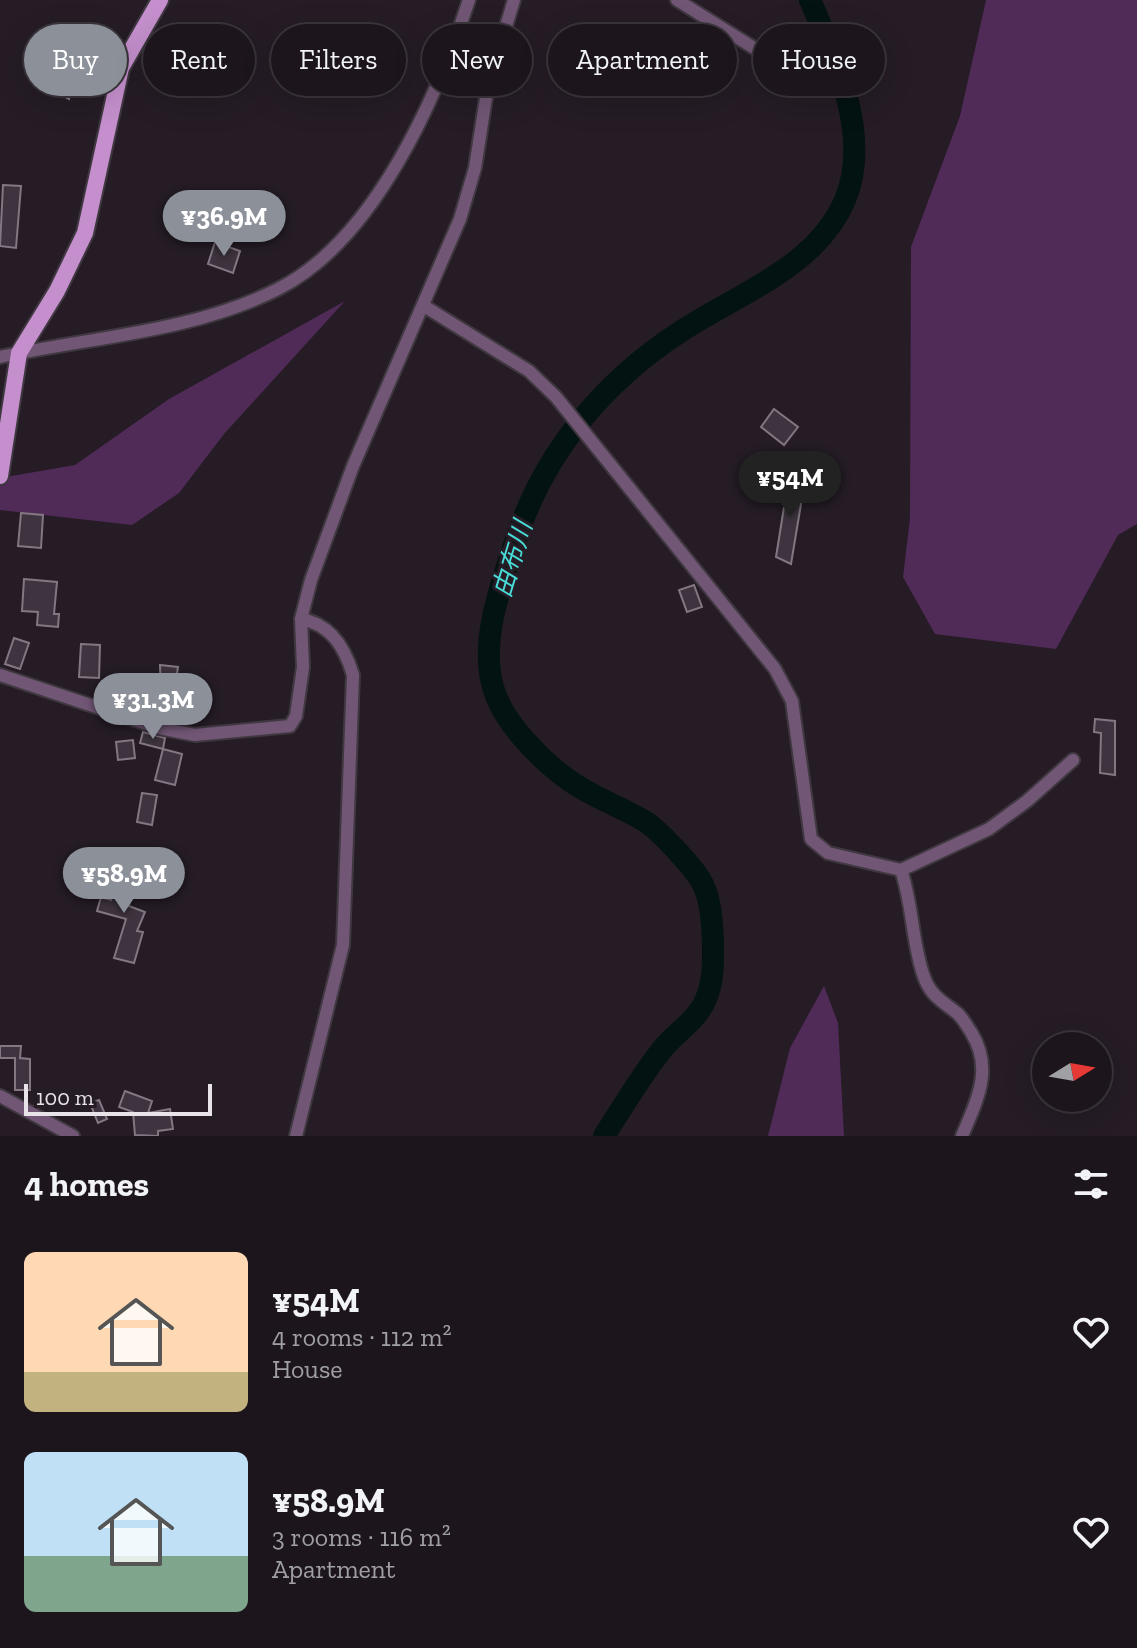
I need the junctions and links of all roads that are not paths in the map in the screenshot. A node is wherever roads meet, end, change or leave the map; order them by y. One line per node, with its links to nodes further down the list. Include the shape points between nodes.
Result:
1 (160, 0): 7 (main road, via 121,68 85,233)
2 (469, 0): 7 (street, via 435,91 391,178 321,258 281,288 216,313)
3 (514, 0): 6 (street, via 488,85 472,180)
4 (677, 0): 5 (street)
5 (753, 47)
6 (424, 306): 10 (street, via 353,466); 13 (street, via 529,371 556,397 775,669 792,701 811,839 828,853)
7 (19, 353): 8 (street); 9 (main road)
8 (0, 357)
9 (0, 476)
10 (301, 619): 11 (street, via 303,667 290,726 195,735); 16 (street, via 334,635 347,654 353,687 343,945)
11 (0, 675)
12 (1073, 760): 13 (street, via 989,829)
13 (901, 870): 17 (street, via 923,974 932,994 959,1014 984,1064 983,1084)
14 (0, 1096): 15 (street)
15 (73, 1136)
16 (296, 1136)
17 (962, 1136)

